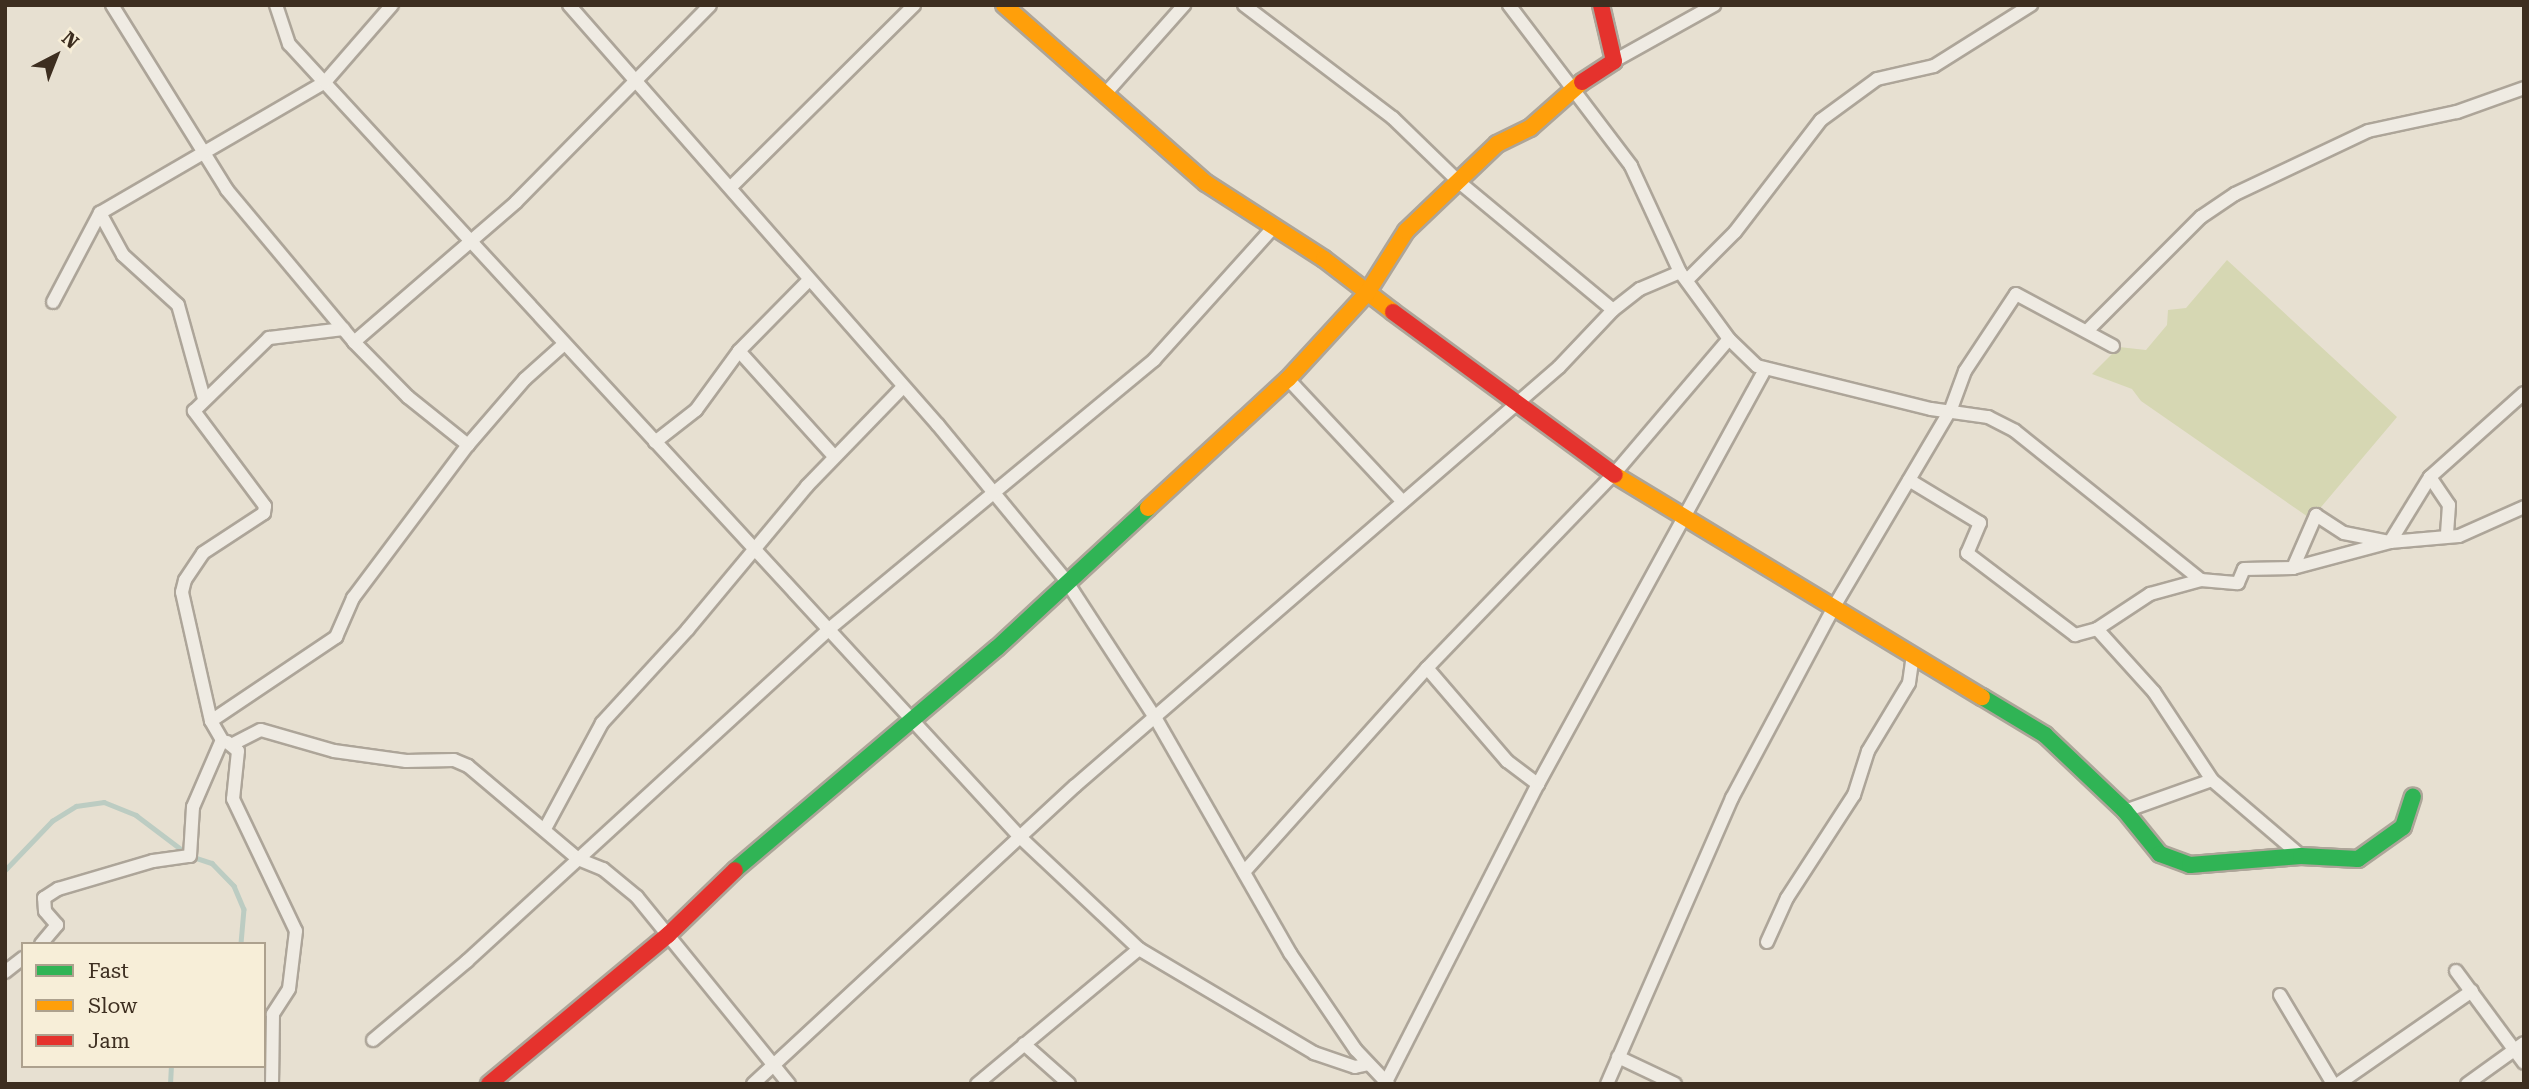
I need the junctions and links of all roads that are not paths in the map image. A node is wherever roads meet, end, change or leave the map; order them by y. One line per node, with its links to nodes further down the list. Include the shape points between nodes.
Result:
1 (112, 5): 20 (street)
2 (276, 5): 16 (street, via 278,24 289,44)
3 (392, 5): 16 (street)
4 (569, 5): 15 (street)
5 (710, 5): 15 (street)
6 (914, 5): 22 (street)
7 (1004, 5): 19 (street)
8 (1184, 5): 19 (street)
9 (1244, 5): 21 (street, via 1394,118)
10 (1509, 5): 18 (street)
11 (1601, 5): 14 (street)
12 (1714, 5): 14 (street)
13 (2031, 5): 26 (street, via 1934,66 1877,79 1821,120 1735,232)
14 (1614, 61): 18 (street)
15 (634, 80): 22 (street); 25 (street)
16 (325, 82): 20 (street); 25 (street)
17 (2524, 88): 32 (street, via 2457,112 2368,131 2235,194 2201,217)
18 (1570, 89): 21 (street, via 1530,128 1497,144); 26 (street, via 1631,166)
19 (1106, 93): 24 (street, via 1206,183)
20 (201, 155): 23 (street); 31 (street)
21 (1459, 182): 28 (street, via 1406,231); 30 (street)
22 (731, 187): 27 (street)
23 (100, 213): 29 (street); 42 (street, via 123,255 178,305)
24 (1273, 228): 28 (street); 51 (street, via 1154,360)
25 (472, 241): 34 (street); 35 (street)
26 (1685, 275): 30 (street, via 1640,289); 33 (street)
27 (808, 281): 37 (street); 40 (street)
28 (1367, 293): 39 (street); 43 (street)
29 (53, 302)
30 (1613, 310): 43 (street)
31 (343, 329): 34 (street); 42 (street, via 269,338)
32 (2088, 330): 36 (street); 44 (street, via 2016,294 1965,371)
33 (1729, 339): 38 (street); 48 (street)
34 (354, 342): 46 (street, via 408,397)
35 (563, 345): 45 (street); 46 (street, via 525,379)
36 (2113, 346)
37 (740, 351): 45 (street, via 696,410); 47 (street)
38 (1765, 369): 44 (street, via 1931,409); 54 (street)
39 (1288, 379): 52 (street); 59 (street)
40 (901, 389): 47 (street); 51 (street)
41 (2524, 393): 49 (street)
42 (204, 399): 68 (street, via 196,417 265,506 264,513 203,554 185,580 182,592)
43 (1513, 405): 48 (street); 52 (street)
44 (1951, 408): 50 (street); 60 (street, via 1988,417 2015,431)
45 (655, 442): 57 (street)
46 (468, 445): 68 (street, via 353,598 337,637)
47 (834, 456): 57 (street)
48 (1614, 474): 54 (street); 65 (street)
49 (2430, 477): 55 (street, via 2449,505); 56 (street)
50 (1909, 480): 61 (street); 63 (street, via 1980,523 1967,553 2033,607 2075,635)
51 (992, 493): 59 (street); 62 (street)
52 (1403, 502): 67 (street)
53 (2524, 507): 55 (street)
54 (1687, 517): 61 (street); 71 (street)
55 (2447, 536): 56 (street)
56 (2390, 542): 58 (street); 58 (street, via 2344,533 2316,515)
57 (753, 547): 62 (street); 74 (street, via 688,629 602,723)
58 (2293, 568): 60 (street, via 2244,569 2238,583)
59 (1065, 579): 66 (street, via 997,648); 67 (street)
60 (2201, 580): 63 (street, via 2150,594)
61 (1835, 605): 64 (street); 91 (street, via 1703,858)
62 (829, 629): 66 (street); 77 (street)
63 (2097, 629): 70 (street, via 2154,692)
64 (1913, 654): 73 (street, via 2045,736); 81 (street, via 1909,683 1868,751 1854,795 1787,898)
65 (1427, 668): 71 (street, via 1507,761); 78 (street)
66 (910, 719): 75 (street); 79 (street, via 786,822)
67 (1156, 719): 75 (street); 78 (street)
68 (211, 721): 69 (street)
69 (228, 742): 74 (street, via 261,730 388,760 454,760); 80 (street, via 193,807 190,856 153,860 58,889 44,898 45,911 57,925); 96 (street, via 238,751 233,799 296,931 289,989 272,1014)
70 (2212, 780): 73 (street, via 2184,794); 76 (street)
71 (1538, 784): 95 (street)
72 (2413, 797): 76 (street, via 2403,827 2358,859)
73 (2125, 811): 76 (street, via 2148,846 2182,864)
74 (546, 827): 77 (street)
75 (1021, 838): 82 (street); 94 (street, via 894,950)
76 (2301, 856)
77 (578, 859): 79 (street, via 603,869 627,889); 88 (street)
78 (1244, 872): 93 (street, via 1290,953)
79 (667, 935): 94 (street); 97 (street)
80 (43, 942)
81 (1767, 942)
82 (1139, 949): 89 (street); 93 (street, via 1314,1053 1355,1067)
83 (21, 960): 85 (street)
84 (2456, 971): 86 (street)
85 (5, 972)
86 (2472, 991): 90 (street); 104 (street)
87 (2280, 995): 104 (street)
88 (373, 1040)
89 (1024, 1044): 100 (street); 101 (street)
90 (2519, 1048): 92 (street); 105 (street)
91 (1618, 1057): 102 (street); 103 (street)
92 (2524, 1063)
93 (1368, 1064): 95 (street)
94 (775, 1068): 98 (street); 99 (street)
95 (1387, 1083)
96 (272, 1084)
97 (489, 1084)
98 (753, 1084)
99 (789, 1084)
100 (977, 1084)
101 (1069, 1084)
102 (1607, 1084)
103 (1675, 1084)
104 (2336, 1084)
105 (2467, 1084)

